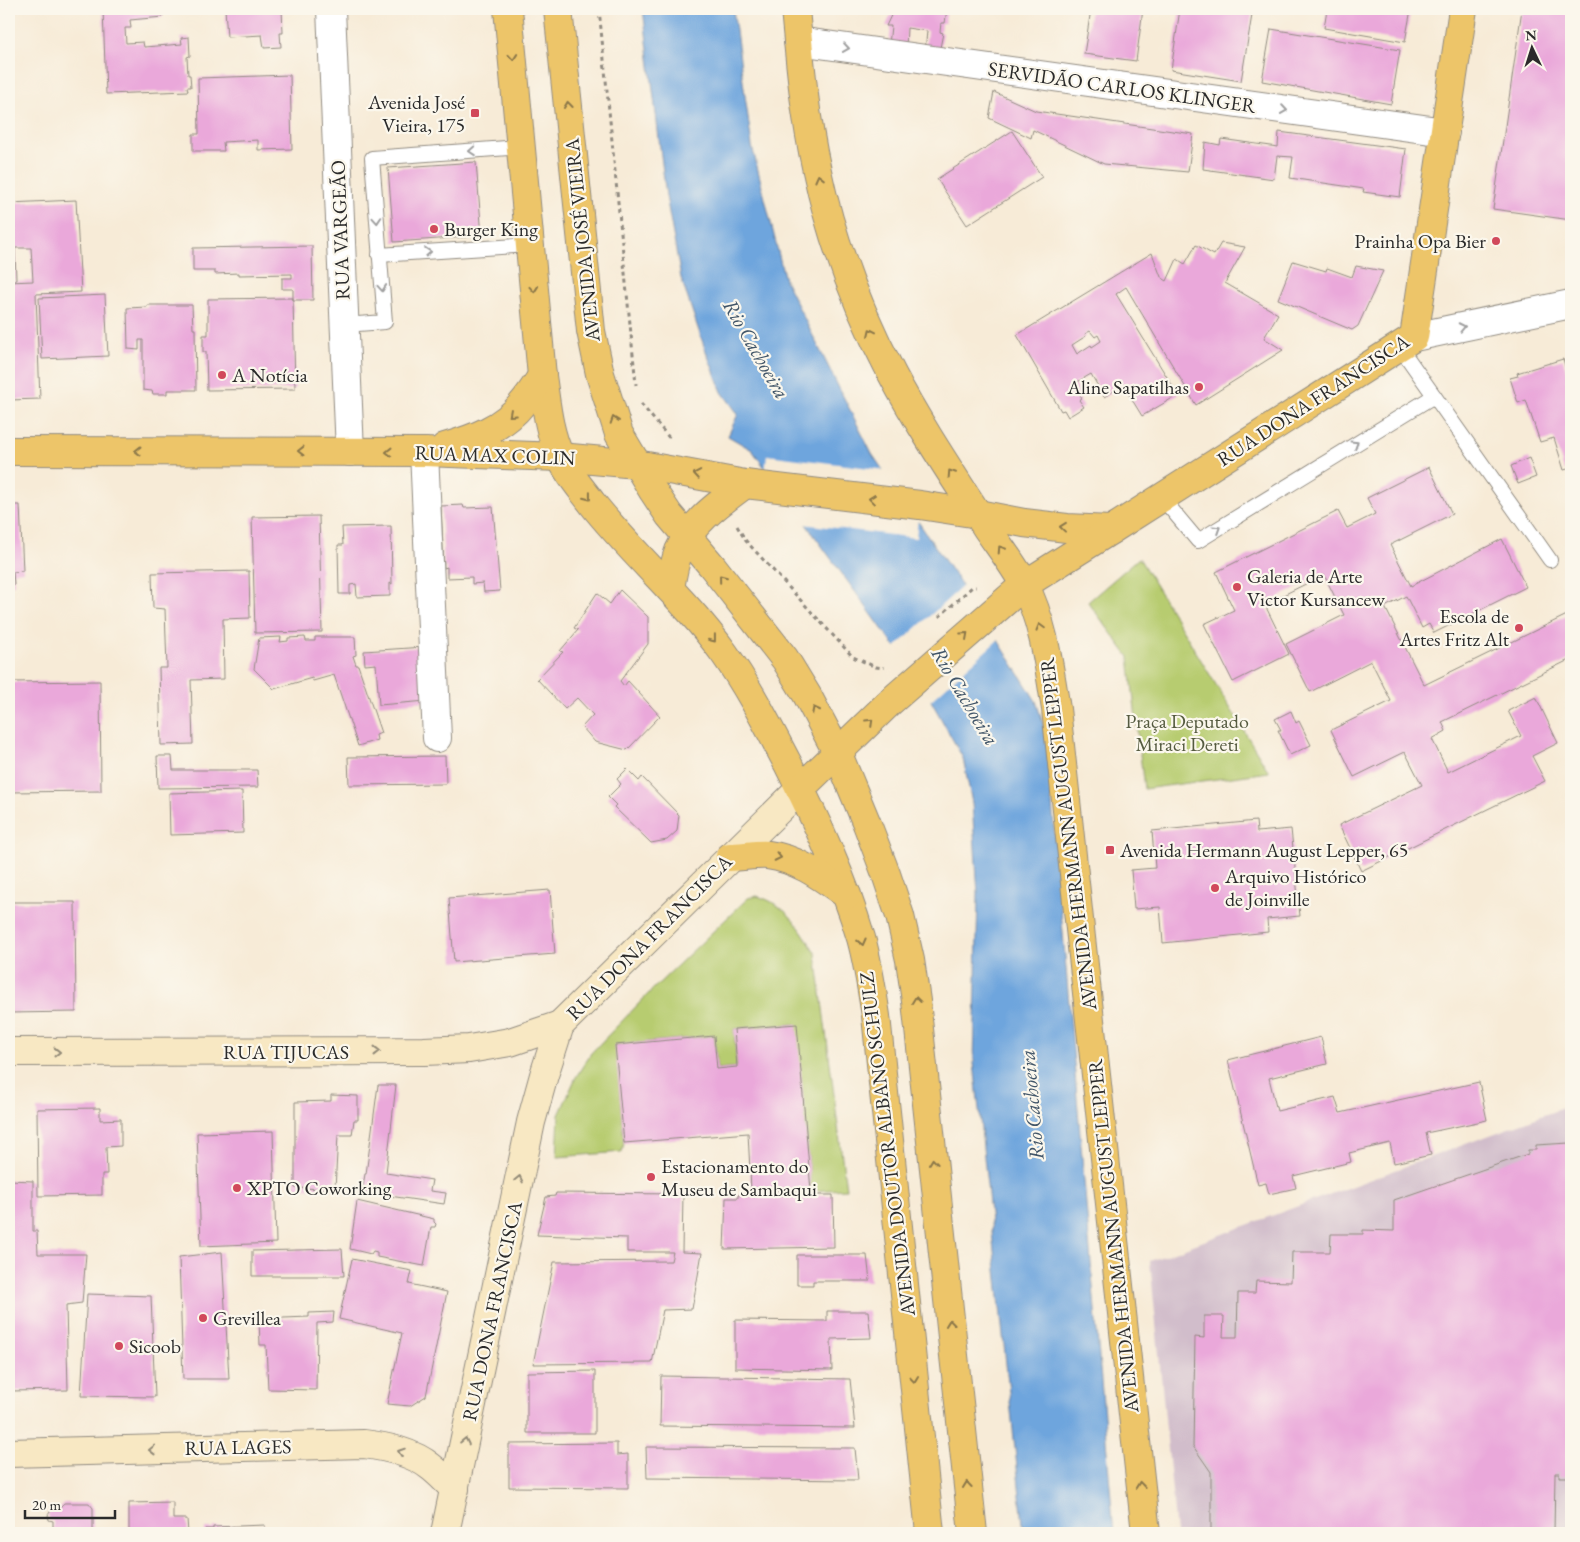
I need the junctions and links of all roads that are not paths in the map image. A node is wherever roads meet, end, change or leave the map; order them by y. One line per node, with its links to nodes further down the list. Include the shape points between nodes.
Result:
1 (331, 9): 12 (street, RUA VARGEÃO)
2 (508, 9): 8 (main road, one-way to 8)
3 (558, 9): 20 (main road, AVENIDA JOSÉ VIEIRA, one-way to 3, via 616,426 591,331)
4 (795, 9): 6 (main road, AVENIDA HERMANN AUGUST LEPPER)
5 (1463, 9): 7 (main road, RUA DONA FRANCISCA)
6 (798, 41): 7 (street, SERVIDÃO CARLOS KLINGER, one-way to 7); 23 (main road, AVENIDA HERMANN AUGUST LEPPER, one-way to 6, via 922,429 892,374 869,328 843,261 817,171)
7 (1446, 132): 13 (main road, RUA DONA FRANCISCA)
8 (521, 147): 9 (main road); 10 (lane, one-way to 10, via 372,158)
9 (530, 245): 10 (lane, one-way to 9); 14 (main road, one-way to 14)
10 (379, 255): 12 (lane, one-way to 12, via 385,322)
11 (1571, 304): 13 (street, one-way to 11)
12 (344, 325): 17 (street, RUA VARGEÃO)
13 (1406, 341): 15 (lane); 22 (main road, RUA DONA FRANCISCA)
14 (542, 376): 18 (main road, one-way to 18, via 522,406 501,424 474,438); 19 (main road, via 548,416)
15 (1434, 396): 22 (lane, one-way to 15, via 1198,541); 26 (lane)
16 (9, 450): 17 (main road, RUA MAX COLIN, one-way to 16)
17 (350, 452): 18 (main road, RUA MAX COLIN, one-way to 17)
18 (426, 452): 19 (main road, RUA MAX COLIN); 29 (street)
19 (560, 457): 20 (main road, RUA MAX COLIN); 28 (main road, AVENIDA DOUTOR ALBANO SCHULZ, one-way to 28, via 603,516)
20 (636, 464): 21 (main road, RUA MAX COLIN, one-way to 20); 25 (main road, AVENIDA DOUTOR ALBANO SCHULZ, via 669,515)
21 (754, 485): 23 (main road, RUA MAX COLIN, one-way to 21); 25 (main road, via 722,502)
22 (1162, 498): 24 (main road, RUA DONA FRANCISCA)
23 (978, 514): 24 (main road, one-way to 23, via 1050,526); 27 (main road, AVENIDA HERMANN AUGUST LEPPER, one-way to 23)
24 (1111, 530): 27 (main road, RUA DONA FRANCISCA)
25 (688, 536): 28 (main road, via 680,549); 30 (main road, AVENIDA DOUTOR ALBANO SCHULZ, one-way to 25, via 785,659)
26 (1550, 560)
27 (1024, 585): 30 (main road, RUA DONA FRANCISCA, one-way to 27, via 903,691); 41 (main road, AVENIDA HERMANN AUGUST LEPPER, one-way to 27, via 1056,709 1047,654)
28 (670, 589): 31 (main road, AVENIDA DOUTOR ALBANO SCHULZ, one-way to 31, via 699,622 749,691)
29 (437, 738)
30 (838, 754): 31 (main road, RUA DONA FRANCISCA); 40 (main road, AVENIDA DOUTOR ALBANO SCHULZ, one-way to 30, via 910,960 886,874)
31 (800, 789): 32 (main road, RUA DONA FRANCISCA); 33 (main road, AVENIDA DOUTOR ALBANO SCHULZ)
32 (730, 857): 33 (main road, one-way to 33, via 768,855 791,860 816,872); 34 (main road, RUA DONA FRANCISCA)
33 (847, 895): 39 (main road, AVENIDA DOUTOR ALBANO SCHULZ, one-way to 39, via 861,939 876,1016)
34 (560, 1025): 35 (main road, RUA TIJUCAS, one-way to 34, via 469,1049 510,1042); 37 (main road, RUA DONA FRANCISCA, one-way to 34, via 531,1122)
35 (9, 1052)
36 (9, 1453): 37 (main road, RUA LAGES, one-way to 36, via 430,1466 408,1454 364,1444)
37 (455, 1489): 38 (main road, RUA DONA FRANCISCA)
38 (446, 1533)
39 (930, 1533)
40 (972, 1533)
41 (1146, 1533)

